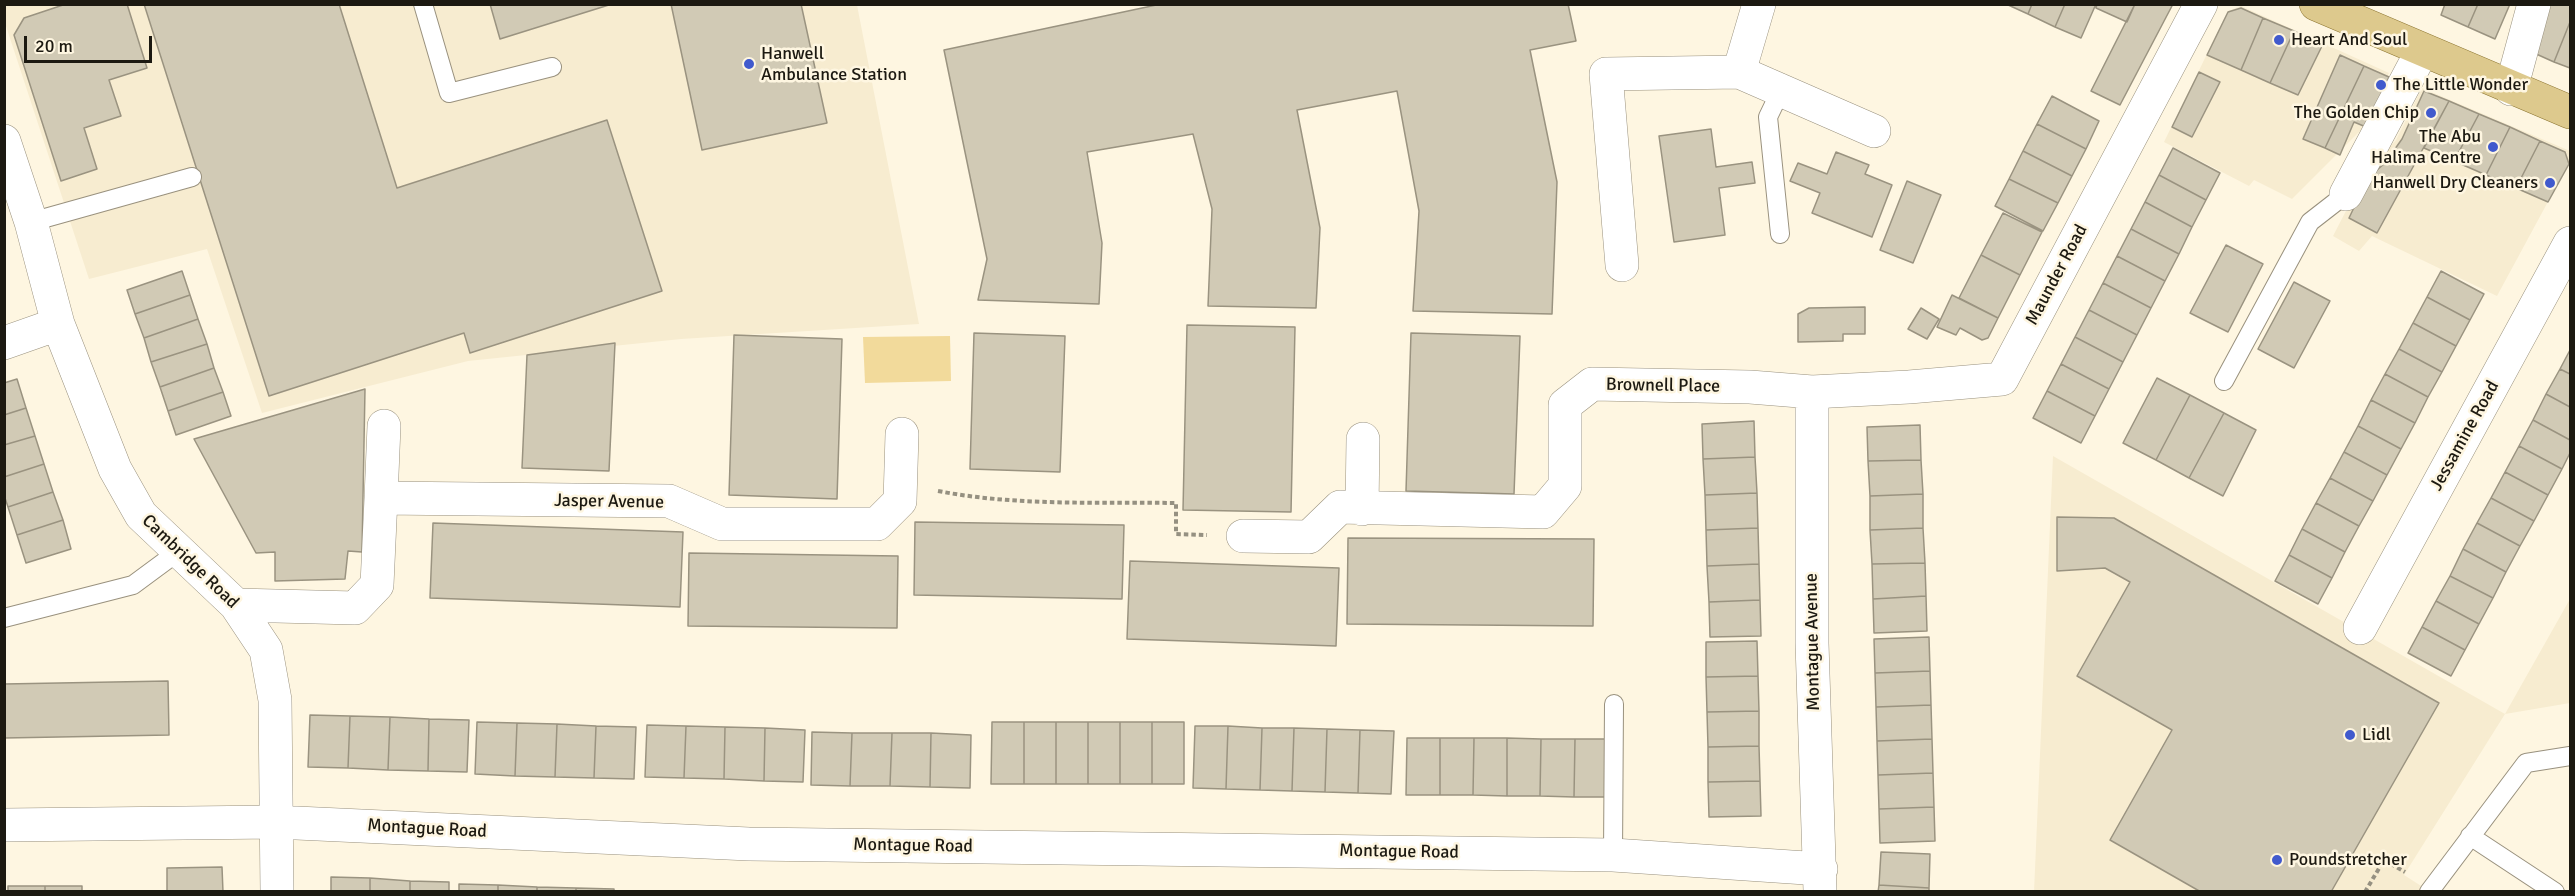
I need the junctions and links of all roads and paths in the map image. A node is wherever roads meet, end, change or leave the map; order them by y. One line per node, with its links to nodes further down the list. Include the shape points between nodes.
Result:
1 (423, 4): 7 (lane, via 449,93)
2 (1759, 4): 8 (street)
3 (2201, 4): 23 (street, Maunder Road, via 2002,379)
4 (2316, 4): 6 (main road)
5 (2534, 4): 9 (street)
6 (2422, 51): 9 (main road); 15 (street)
7 (552, 67)
8 (1739, 72): 10 (street); 19 (street, via 1606,74)
9 (2511, 89): 11 (main road)
10 (1781, 90): 12 (street); 17 (lane, via 1767,117)
11 (2571, 112)
12 (1874, 131)
13 (4, 141): 16 (street, Cambridge Road)
14 (192, 177): 16 (lane)
15 (2346, 194): 22 (lane, via 2310,222)
16 (31, 222): 20 (street, Cambridge Road)
17 (1780, 234)
18 (2571, 243): 34 (street, Jessamine Road)
19 (1622, 265)
20 (58, 324): 21 (street); 31 (street, Cambridge Road, via 115,469 141,515)
21 (4, 343)
22 (2224, 381)
23 (1812, 392): 29 (street, Brownell Place, via 1592,384 1565,405 1565,486 1543,512); 41 (street, Montague Avenue, via 1812,643)
24 (384, 426): 28 (street)
25 (902, 434): 28 (street, Jasper Avenue, via 900,501 877,524 722,524 669,501)
26 (1363, 440): 29 (street)
27 (933, 490): 30 (path, via 1038,501 1176,503 1176,534)
28 (381, 498): 32 (street, via 377,585 355,608)
29 (1362, 509): 30 (street, Brownell Place, via 1340,507 1309,537)
30 (1242, 536)
31 (178, 550): 32 (street, Cambridge Road); 33 (lane, via 133,585)
32 (236, 604): 37 (street, Cambridge Road, via 266,650 275,700)
33 (4, 618)
34 (2360, 628)
35 (1614, 704): 40 (lane)
36 (2571, 756): 39 (lane, via 2526,763)
37 (275, 822): 38 (street, Montague Road); 40 (street, Montague Road, via 749,844); 42 (street, Cambridge Road)
38 (4, 825)
39 (2470, 836): 43 (lane); 44 (lane)
40 (1613, 855): 41 (street, Montague Road)
41 (1820, 880)
42 (277, 891)
43 (2430, 891)
44 (2555, 891)

